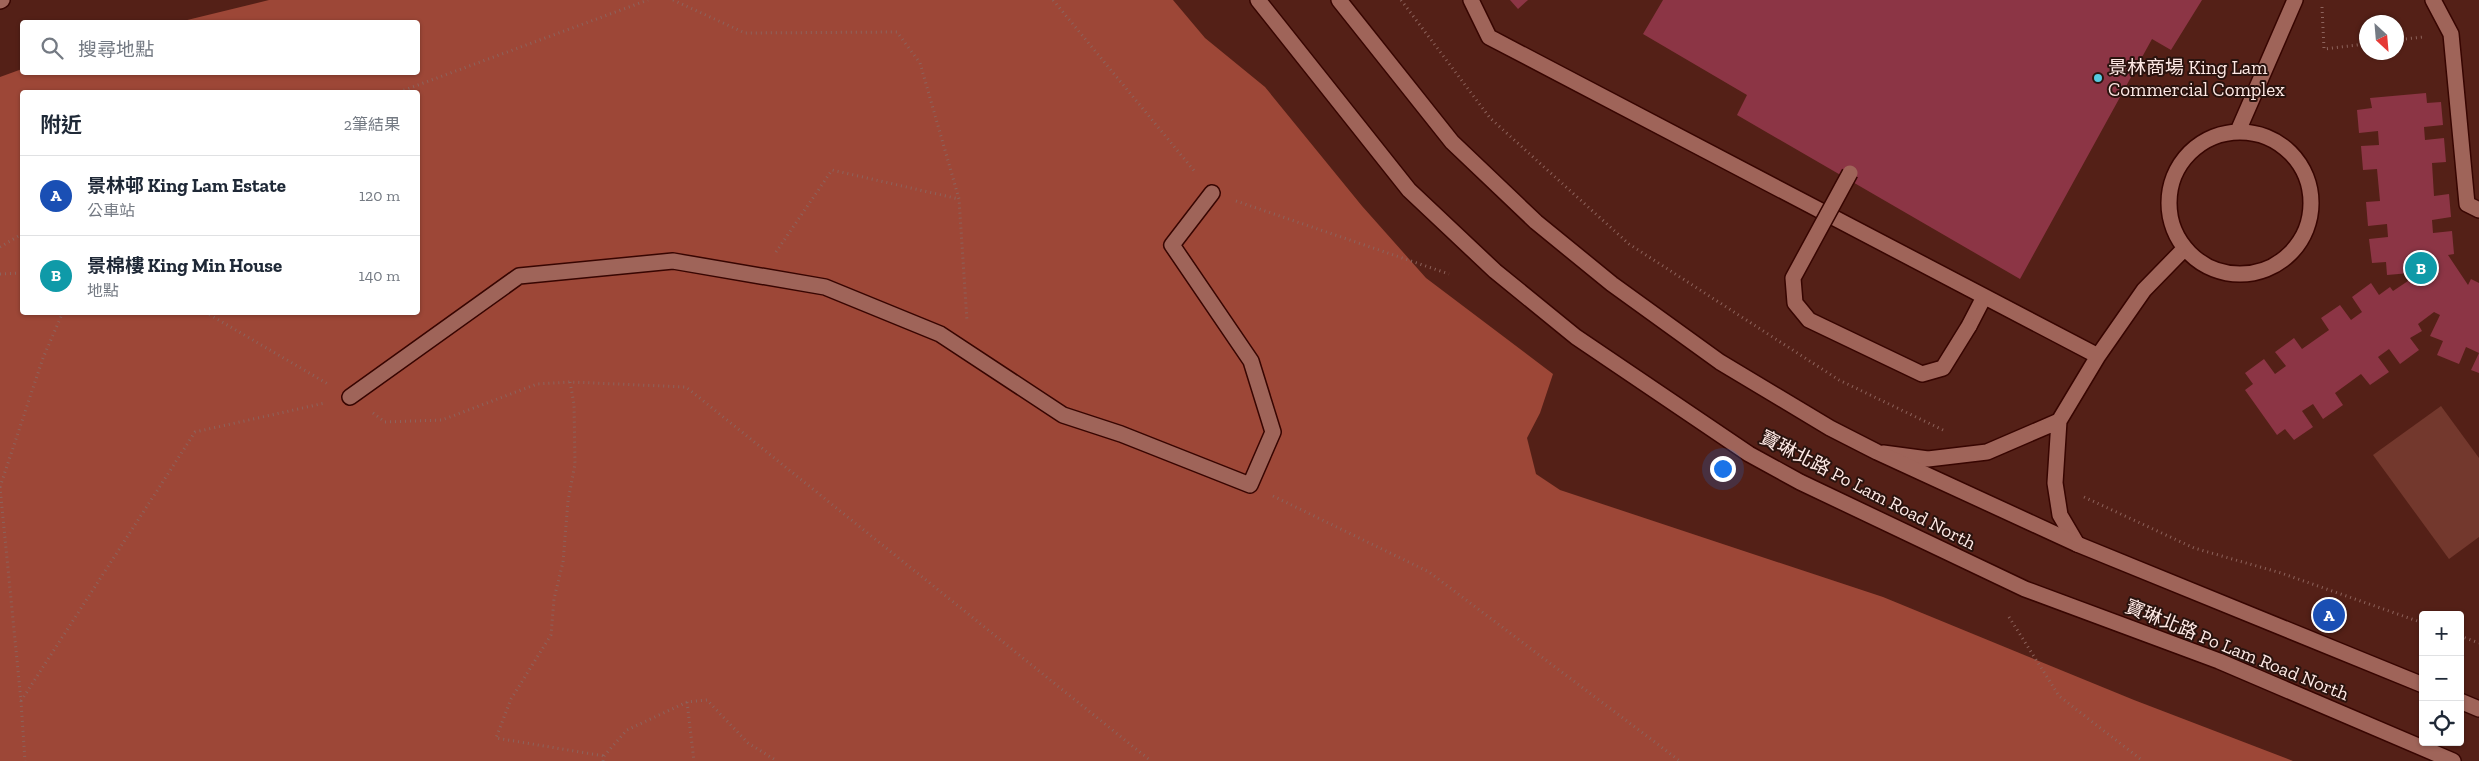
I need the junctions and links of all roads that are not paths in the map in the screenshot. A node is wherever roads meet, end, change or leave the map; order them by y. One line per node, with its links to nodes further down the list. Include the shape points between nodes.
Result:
1 (1258, 0): 20 (main road, 寶琳北路 Po Lam Road North, via 1409,190 1495,271 1576,337 1749,454 1800,482 2025,589 2219,661)
2 (1339, 0): 15 (main road, 寶琳北路 Po Lam Road North, via 1452,142 1536,222 1612,284 1720,362 1830,428)
3 (1471, 0): 11 (main road, via 1489,37)
4 (2295, 0): 6 (main road)
5 (2433, 0): 9 (main road, via 2450,34 2467,204)
6 (2238, 131): 10 (main road, via 2208,139 2182,159 2169,189 2170,220); 10 (main road, via 2267,136 2292,152 2307,176 2312,204 2305,232 2288,256 2264,271 2235,274 2207,267)
7 (1850, 173): 11 (main road, bridge, via 1793,278 1795,303 1809,320 1922,374 1943,368)
8 (1212, 193): 13 (main road, via 1172,245 1251,361 1273,432 1250,485 1121,434 1063,415 940,334 825,287 674,261 520,276)
9 (2479, 210)
10 (2184, 249): 12 (main road, via 2144,290)
11 (1984, 297): 12 (main road)
12 (2098, 356): 14 (main road)
13 (350, 397)
14 (2059, 421): 15 (main road, via 1987,452 1928,459); 16 (main road, via 2055,483 2060,515)
15 (1877, 452): 16 (main road, 寶琳北路 Po Lam Road North)
16 (2078, 544): 17 (main road, 寶琳北路 Po Lam Road North)
17 (2419, 683)
18 (2464, 703): 19 (main road)
19 (2479, 709)
20 (2453, 761)

